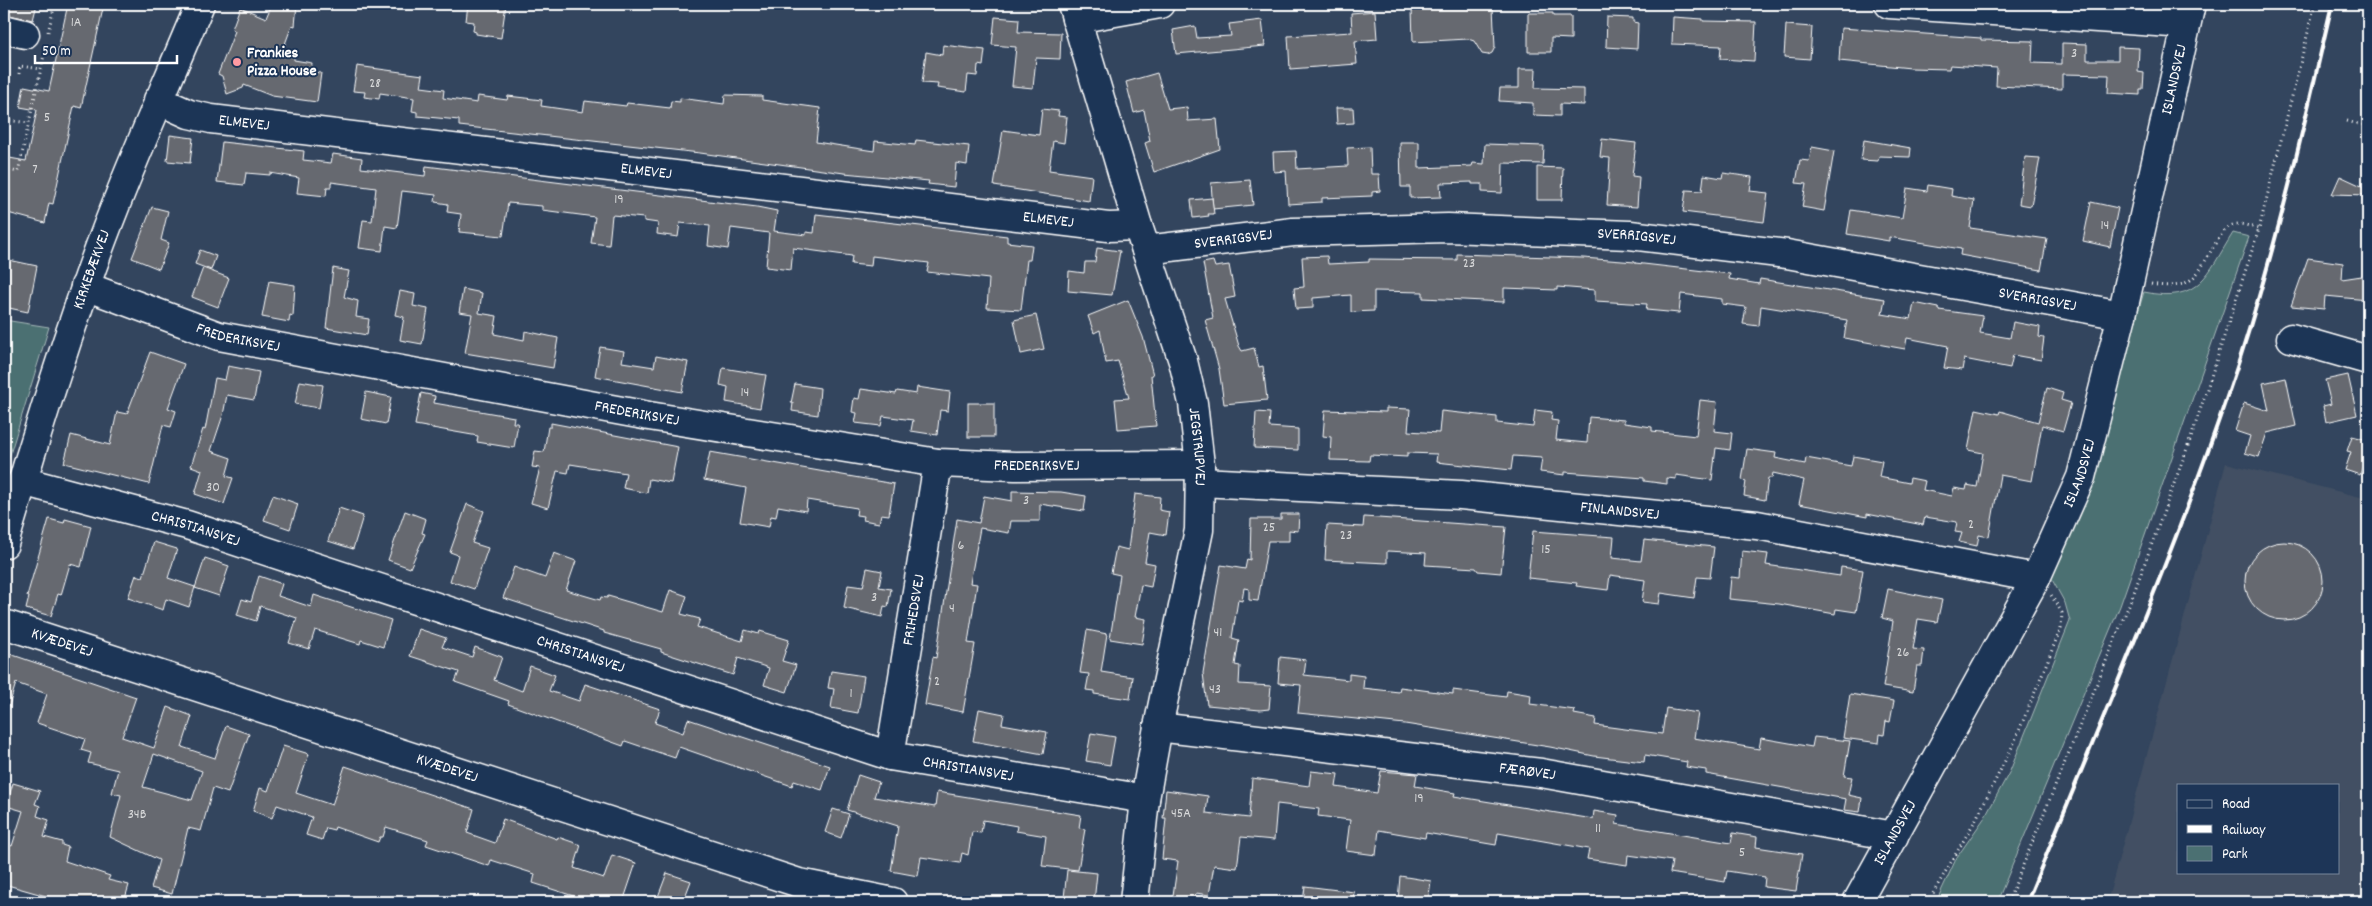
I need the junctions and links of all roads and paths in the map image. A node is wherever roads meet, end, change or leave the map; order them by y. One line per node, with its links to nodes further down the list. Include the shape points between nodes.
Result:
1 (55, 4): 8 (path)
2 (200, 4): 11 (street, KIRKEBÆKVEJ)
3 (1160, 4): 6 (street)
4 (1889, 4): 7 (street)
5 (2315, 4): 17 (path)
6 (1074, 11): 18 (street, JEGSTRUPVEJ)
7 (2188, 14): 19 (street, ISLANDSVEJ)
8 (31, 36): 9 (path)
9 (40, 69): 10 (path, via 20,66); 13 (path)
10 (19, 74)
11 (158, 100): 18 (street, ELMEVEJ, via 189,114 211,118 1108,227); 20 (street, KIRKEBÆKVEJ)
12 (2347, 122): 15 (path)
13 (29, 123): 14 (path, via 7,120); 16 (path, via 18,172)
14 (4, 127)
15 (2368, 127)
16 (4, 169)
17 (2259, 229): 19 (path, via 2231,225 2193,280 2180,286); 38 (path, via 2192,435 2137,586)
18 (1142, 238): 21 (street, SVERRIGSVEJ, via 1448,228 1630,235 1787,254); 25 (street, JEGSTRUPVEJ, via 1183,361 1193,403)
19 (2130, 280): 21 (street, ISLANDSVEJ)
20 (85, 286): 24 (street, FREDERIKSVEJ, via 219,336 649,416); 26 (street, KIRKEBÆKVEJ)
21 (2122, 315): 28 (street, ISLANDSVEJ, via 2081,476)
22 (2291, 338): 23 (street)
23 (2368, 360)
24 (938, 463): 25 (street, FREDERIKSVEJ); 31 (street, FRIHEDSVEJ)
25 (1200, 474): 28 (street, FINLANDSVEJ, via 1461,495 1757,525); 30 (street, JEGSTRUPVEJ, via 1199,530)
26 (22, 481): 27 (street, KIRKEBÆKVEJ); 31 (street, CHRISTIANSVEJ, via 187,525)
27 (4, 544)
28 (2036, 578): 33 (street, ISLANDSVEJ); 37 (path, via 2062,613 2061,628 2014,743)
29 (4, 624): 34 (street, KVÆDEVEJ, via 799,883)
30 (1158, 727): 32 (street, JEGSTRUPVEJ); 33 (street, FÆRØVEJ, via 1541,773)
31 (890, 756): 32 (street, CHRISTIANSVEJ)
32 (1145, 799): 35 (street, JEGSTRUPVEJ)
33 (1894, 836): 36 (street, ISLANDSVEJ)
34 (893, 902)
35 (1134, 902)
36 (1857, 902)
37 (1928, 902)
38 (2008, 902)

